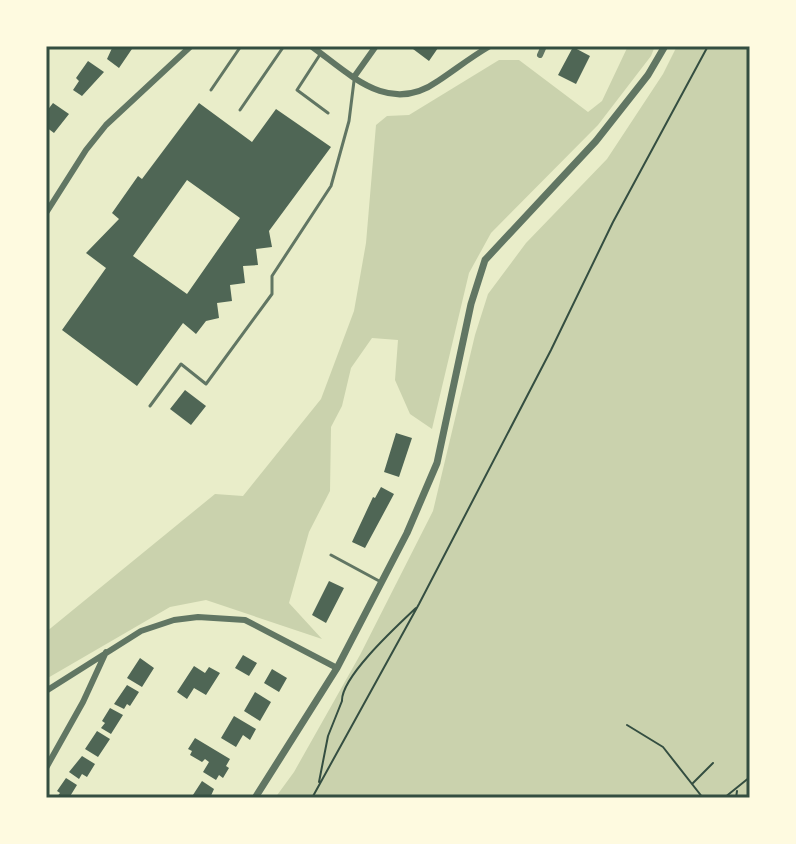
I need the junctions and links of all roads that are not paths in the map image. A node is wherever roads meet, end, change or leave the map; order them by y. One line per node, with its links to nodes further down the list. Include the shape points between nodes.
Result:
1 (191, 46): 15 (street, via 106,125)
2 (241, 46): 12 (lane)
3 (284, 46): 13 (lane)
4 (311, 46): 9 (street)
5 (376, 46): 11 (street)
6 (490, 46): 11 (street, via 412,94 381,94)
7 (544, 46): 10 (street)
8 (665, 46): 18 (street, via 596,141 485,260 437,463)
9 (321, 53): 11 (street); 14 (lane, via 297,90)
10 (540, 55)
11 (354, 77): 16 (lane, via 349,121 331,186 272,276 272,294 206,384 181,364)
12 (211, 90)
13 (240, 110)
14 (328, 113)
15 (46, 213)
16 (150, 406)
17 (331, 555): 18 (lane)
18 (381, 582): 20 (street)
19 (106, 652): 20 (street, via 155,625 221,617 245,620); 21 (street); 22 (street)
20 (337, 668): 23 (street)
21 (46, 691)
22 (46, 768)
23 (255, 798)

